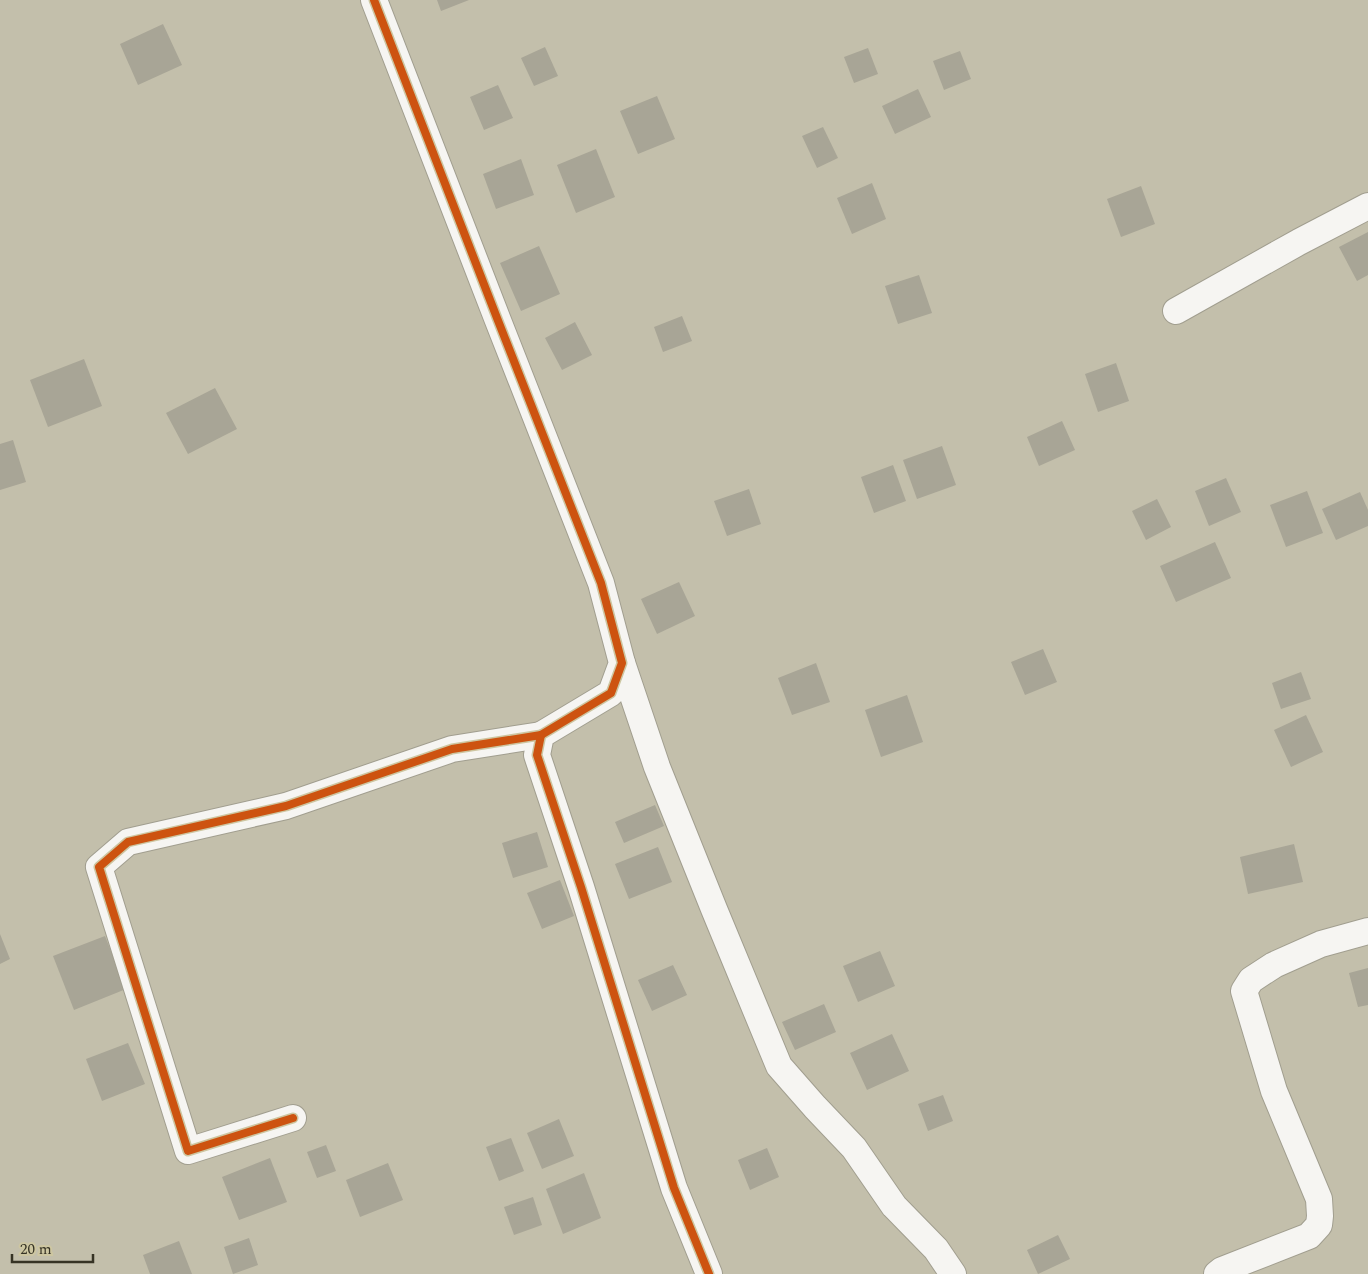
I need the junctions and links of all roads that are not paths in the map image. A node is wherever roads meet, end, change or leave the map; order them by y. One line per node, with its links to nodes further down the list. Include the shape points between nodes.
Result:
1 (374, 0): 4 (street, via 601,583)
2 (1368, 206): 3 (street)
3 (1176, 310)
4 (622, 663): 5 (street, via 611,693); 9 (street, via 657,767 779,1066 854,1148 894,1206 936,1249)
5 (541, 735): 7 (street, via 452,749 286,806 128,842 99,867 188,1151); 8 (street, via 537,755 674,1188)
6 (1368, 931): 10 (street, via 1321,944 1274,966 1251,980 1244,991 1274,1092 1319,1199 1320,1216 1319,1226 1310,1236)
7 (294, 1118)
8 (709, 1274)
9 (953, 1274)
10 (1218, 1274)

